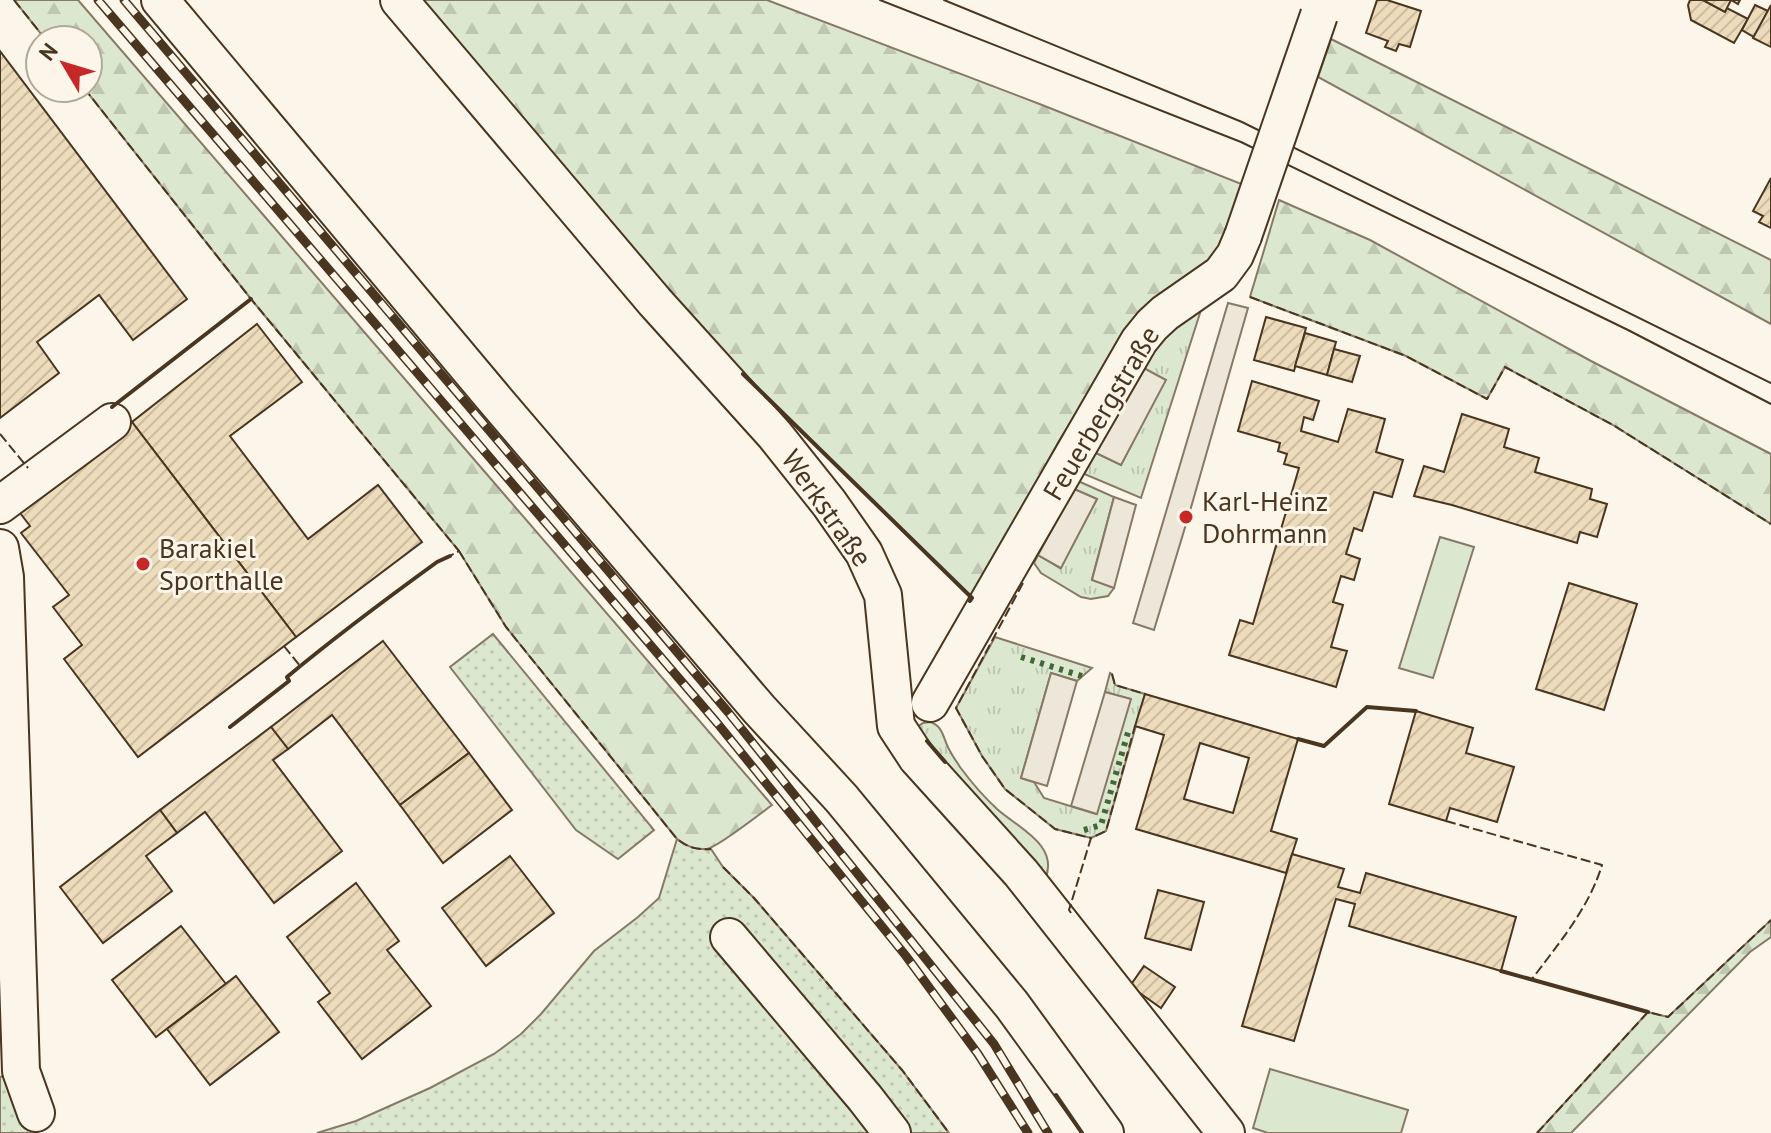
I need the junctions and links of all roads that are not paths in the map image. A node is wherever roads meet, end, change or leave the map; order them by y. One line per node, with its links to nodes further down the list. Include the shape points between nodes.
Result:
1 (160, 0): 11 (street, via 506,413 862,822 1012,1005)
2 (399, 0): 12 (street, Werkstraße, via 829,503 864,553 883,595 896,726 917,758 1021,873)
3 (1321, 8): 7 (street, Feuerbergstraße, bridge, via 1235,255 1221,274 1165,313 1139,341)
4 (112, 422): 5 (street)
5 (0, 505)
6 (0, 548): 9 (street, via 21,1071)
7 (930, 703)
8 (729, 937): 10 (street)
9 (36, 1113)
10 (892, 1133)
11 (1105, 1133)
12 (1226, 1133)

